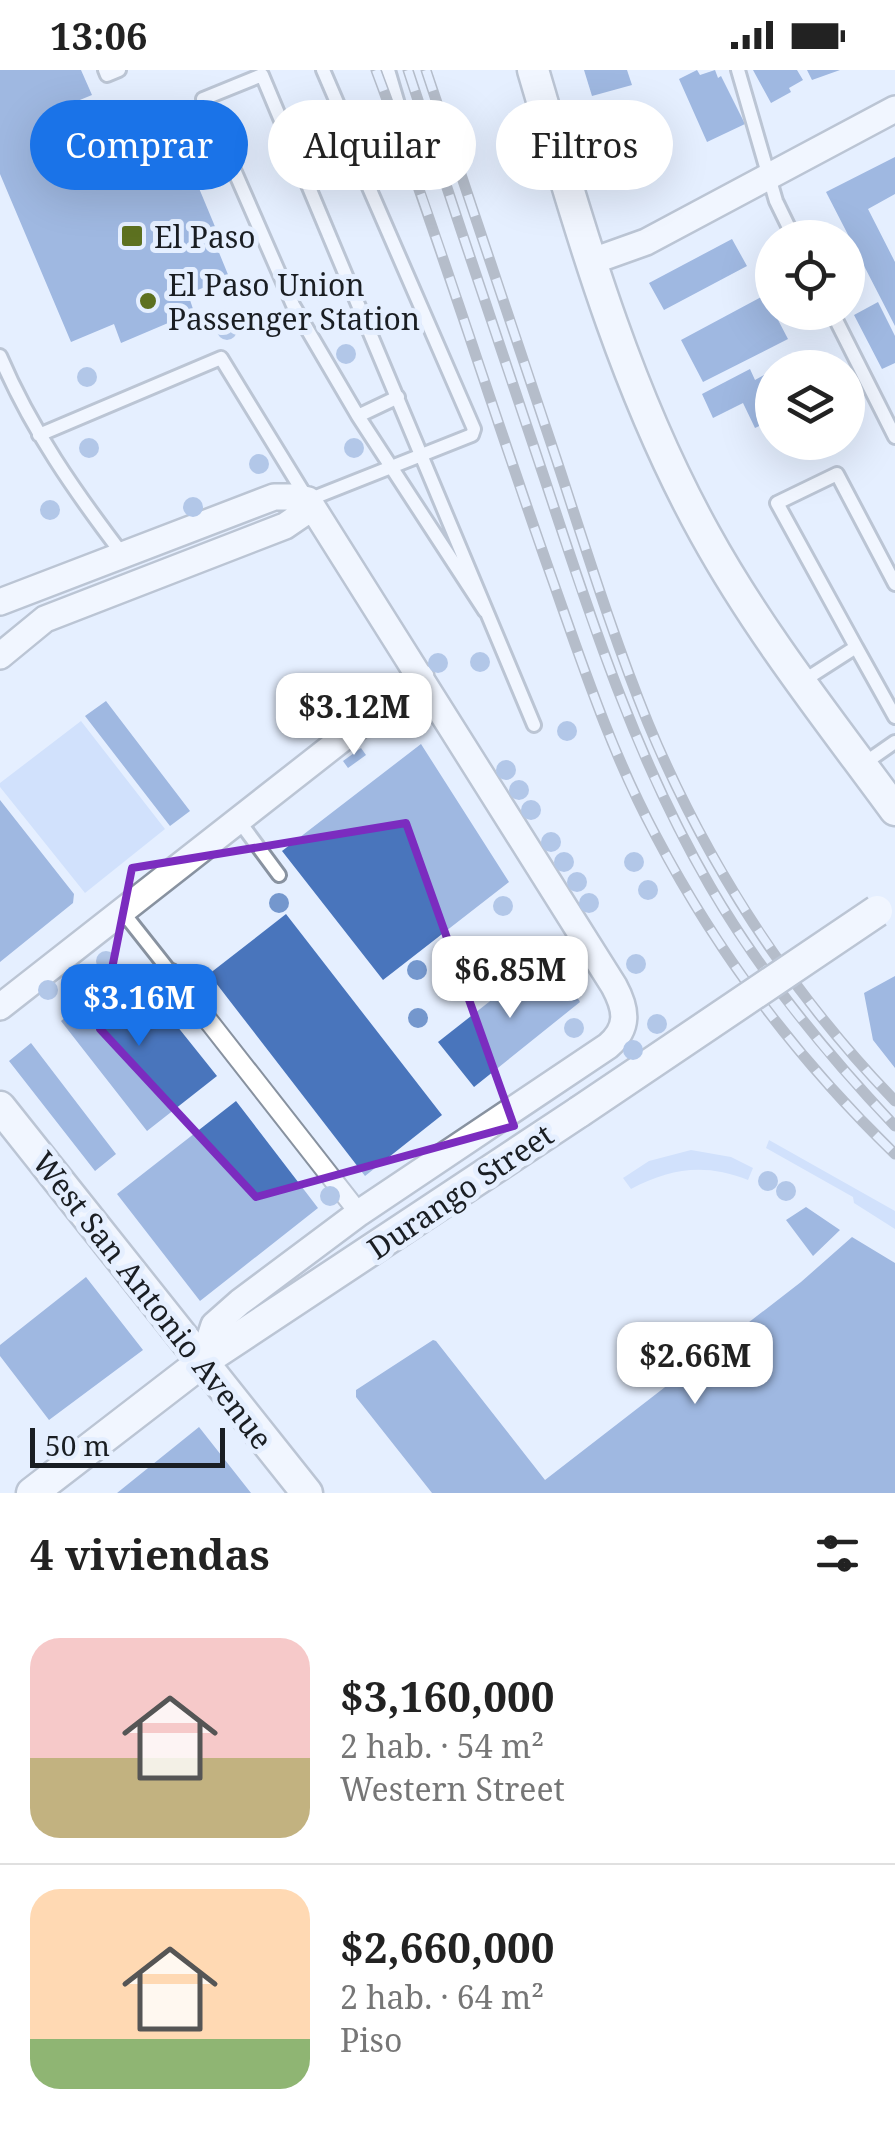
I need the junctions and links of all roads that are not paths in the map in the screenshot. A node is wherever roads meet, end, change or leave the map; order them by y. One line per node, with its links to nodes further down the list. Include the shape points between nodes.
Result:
1 (105, 70): 2 (lane)
2 (119, 70)
3 (324, 70): 8 (lane)
4 (388, 70): 9 (lane)
5 (533, 70): 14 (street)
6 (738, 70): 11 (lane)
7 (253, 74): 17 (lane); 18 (lane, via 202,100 293,305)
8 (337, 100)
9 (397, 100)
10 (895, 108): 11 (street)
11 (769, 178): 13 (lane); 14 (street, via 646,242)
12 (370, 190): 21 (lane, via 474,429)
13 (785, 220)
14 (590, 262): 31 (street, via 672,469 750,609)
15 (841, 330): 20 (lane)
16 (0, 356): 19 (lane)
17 (398, 397): 18 (lane); 21 (lane)
18 (358, 416): 22 (lane)
19 (40, 435): 23 (lane, via 221,358); 24 (lane)
20 (895, 436)
21 (420, 456): 22 (lane); 27 (lane)
22 (393, 466): 23 (lane); 27 (lane)
23 (308, 500): 24 (street, via 274,497); 29 (street, via 304,513 284,526 45,619); 30 (street)
24 (123, 555): 26 (street)
25 (895, 584): 28 (lane, via 837,474 777,503)
26 (0, 602)
27 (485, 611): 33 (lane)
28 (856, 647): 31 (lane); 32 (lane)
29 (0, 656)
30 (421, 677): 37 (street); 44 (street, via 614,986 625,1018 608,1046)
31 (801, 683): 35 (street)
32 (895, 718)
33 (534, 725)
34 (895, 742): 35 (lane)
35 (862, 766): 36 (street)
36 (895, 810)
37 (240, 821): 38 (lane); 40 (street)
38 (279, 876)
39 (886, 905): 45 (street, Durango Street, bridge)
40 (122, 911): 41 (lane); 42 (street)
41 (171, 973): 44 (street)
42 (0, 1007)
43 (0, 1107): 45 (street, West San Antonio Avenue)
44 (359, 1213): 45 (street, via 219,1318)
45 (202, 1362): 46 (street, Durango Street); 47 (street, West San Antonio Avenue)
46 (32, 1493)
47 (306, 1493)

